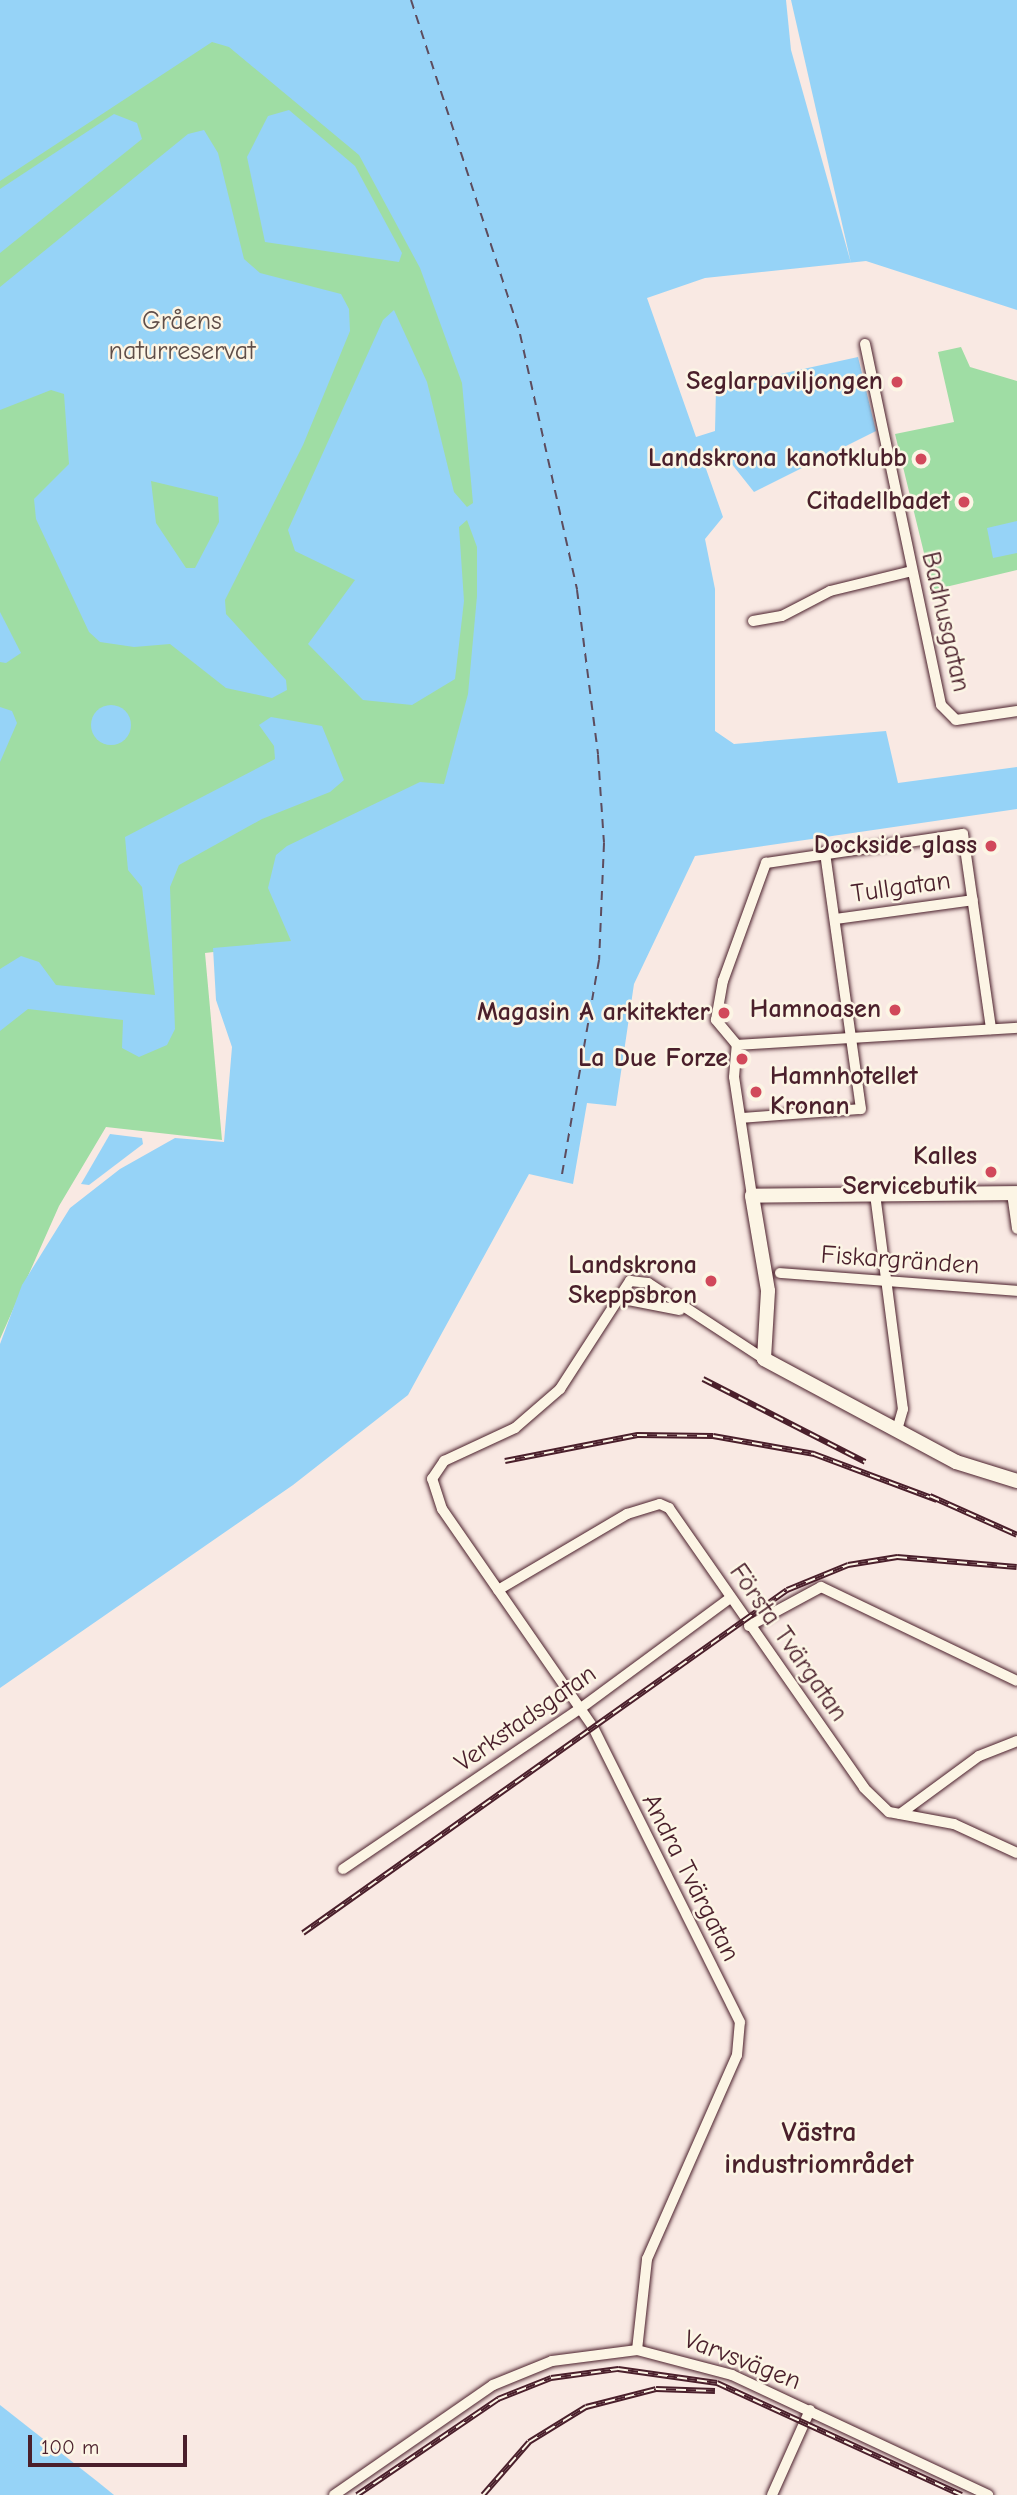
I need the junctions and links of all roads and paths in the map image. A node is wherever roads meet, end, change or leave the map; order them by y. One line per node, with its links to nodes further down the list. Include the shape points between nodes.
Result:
1 (865, 344): 2 (street, Badhusgatan)
2 (912, 571): 3 (street, via 830,591 782,616); 4 (street, Badhusgatan, via 947,716)
3 (753, 621)
4 (1017, 711)
5 (825, 852): 6 (street, via 963,834); 7 (street); 11 (street, via 766,863 717,1004 716,1020)
6 (972, 900): 7 (street, Tullgatan); 9 (street)
7 (835, 919): 10 (street)
8 (1017, 1028): 9 (street)
9 (991, 1029): 10 (street)
10 (851, 1038): 11 (street); 12 (street, via 861,1109)
11 (737, 1045): 12 (street)
12 (741, 1118): 15 (street)
13 (1015, 1193): 14 (street); 16 (street)
14 (875, 1194): 15 (street); 18 (street)
15 (752, 1196): 22 (street, via 768,1292)
16 (1017, 1228)
17 (780, 1273): 18 (street, Fiskargränden)
18 (889, 1280): 19 (street, Fiskargränden); 23 (street, via 903,1409)
19 (1017, 1291)
20 (618, 1298): 21 (street); 21 (street, via 625,1284 641,1280); 25 (street, Andra Tvärgatan, via 560,1389 515,1428 444,1461 432,1479 434,1495)
21 (682, 1311): 22 (street)
22 (764, 1359): 23 (street)
23 (897, 1430): 24 (street, via 956,1462)
24 (1017, 1481)
25 (498, 1590): 26 (street, Första Tvärgatan, via 652,1505 669,1508); 29 (street, Andra Tvärgatan)
26 (730, 1598): 27 (street, Första Tvärgatan); 29 (street, Verkstadsgatan)
27 (750, 1626): 28 (street, via 821,1587); 31 (street, Första Tvärgatan, via 864,1788 889,1812)
28 (1017, 1681)
29 (581, 1708): 33 (street, Verkstadsgatan); 34 (street, Andra Tvärgatan, via 742,2035 657,2227 639,2298)
30 (1017, 1741): 31 (street, via 979,1756)
31 (901, 1814): 32 (street, via 954,1824)
32 (1017, 1853)
33 (343, 1869)
34 (637, 2350): 35 (street, Varvsvägen, via 712,2368); 36 (street, Varvsvägen, via 552,2361 493,2385)
35 (810, 2410): 37 (street); 38 (street, Varvsvägen)
36 (334, 2495)
37 (772, 2495)
38 (988, 2495)

